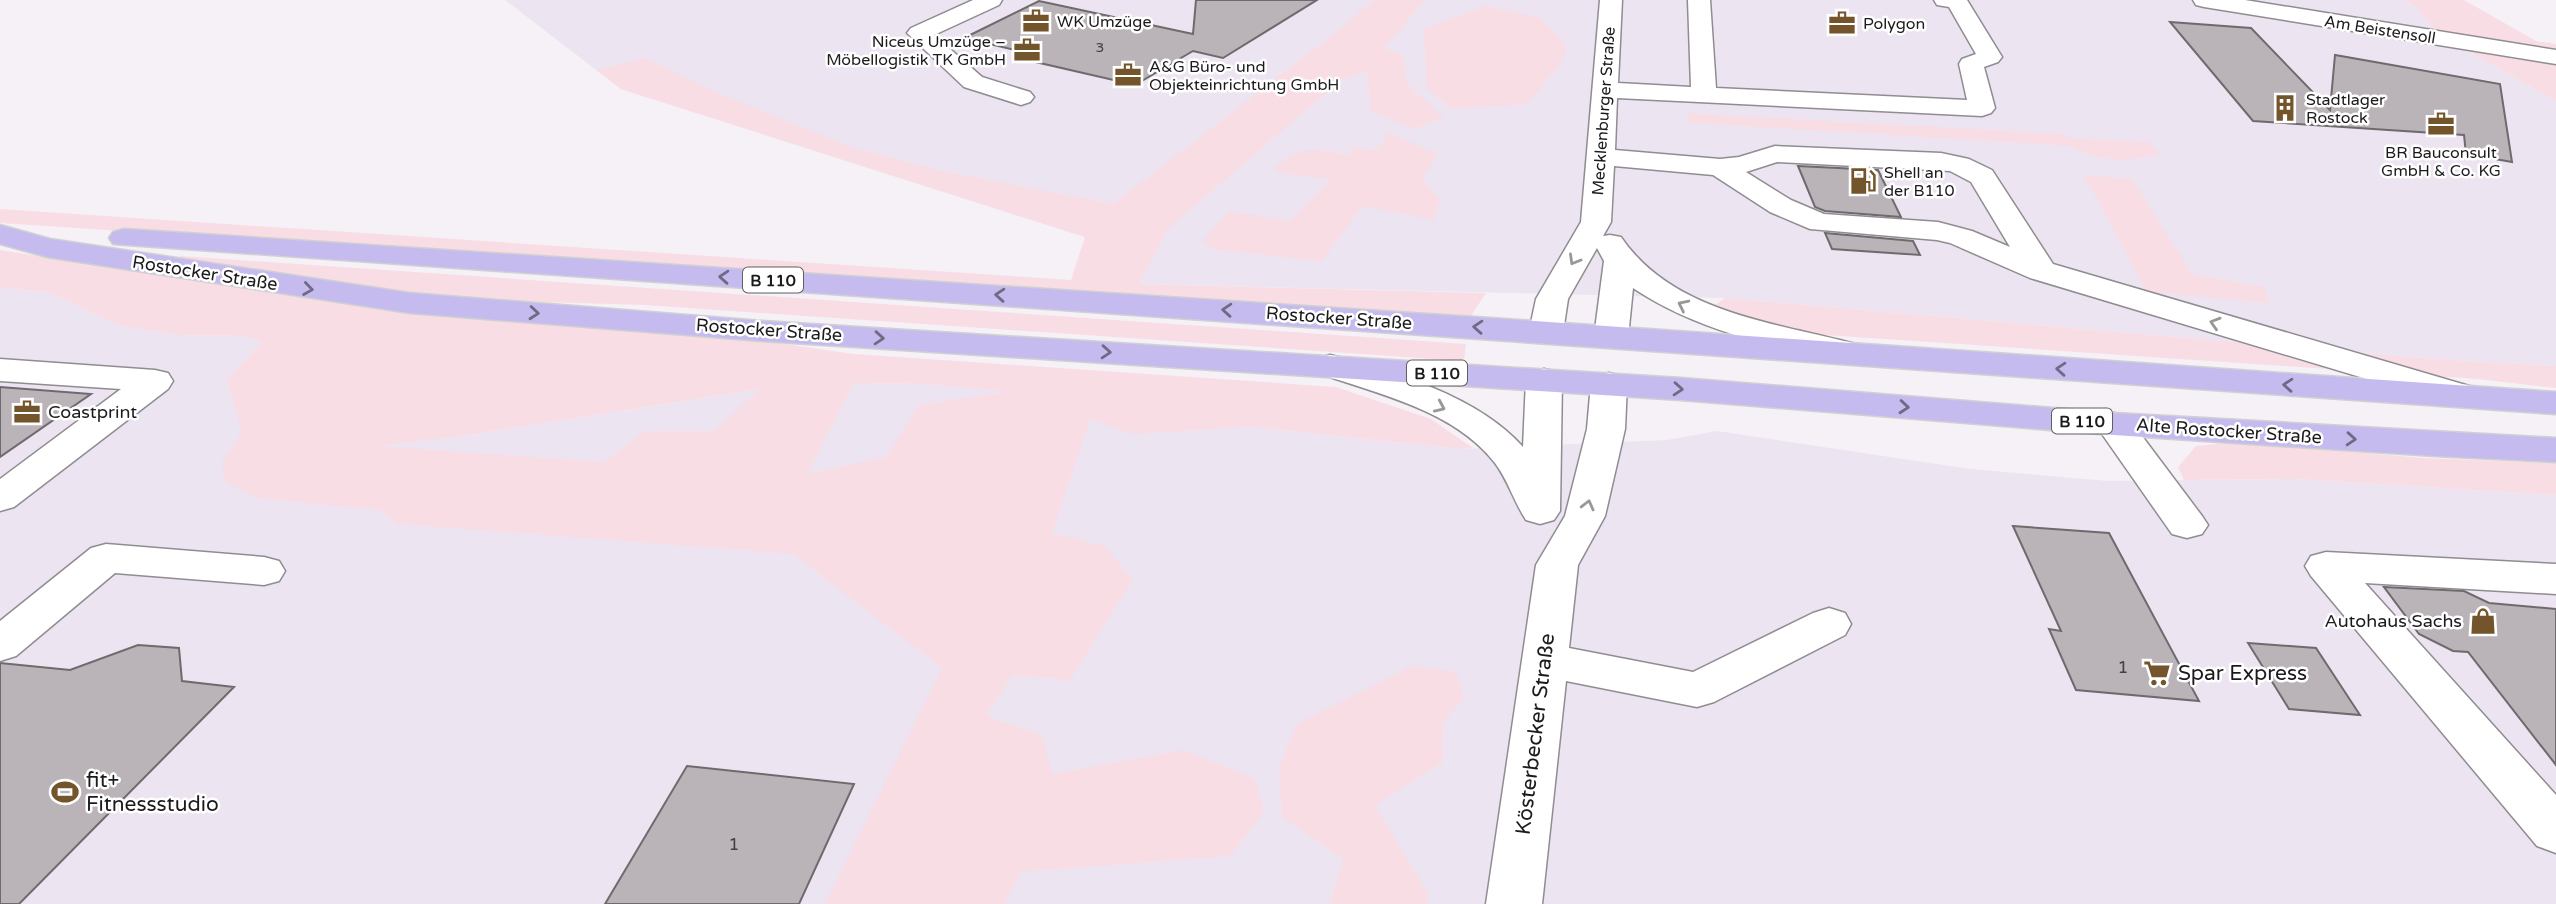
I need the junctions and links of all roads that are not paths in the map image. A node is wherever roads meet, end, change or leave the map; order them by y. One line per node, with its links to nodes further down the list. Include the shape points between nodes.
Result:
1 (991, 0): 9 (street, via 919,33 973,82)
2 (1611, 0): 7 (street, Mecklenburger Straße)
3 (1699, 0): 8 (street)
4 (1945, 0): 8 (street, via 1957,1 1990,57 1971,64 1982,108)
5 (2204, 0): 6 (street, Am Beistensoll)
6 (2556, 57)
7 (1604, 90): 8 (street); 10 (street, Mecklenburger Straße)
8 (1704, 96)
9 (1021, 97)
10 (1600, 157): 11 (street); 12 (street, Mecklenburger Straße)
11 (1720, 167): 15 (street, via 1808,219 1938,231); 15 (street, via 1775,154 1959,164 1982,176)
12 (1596, 222): 14 (street); 16 (street, Mecklenburger Straße, one-way to 16, via 1552,299)
13 (0, 233): 16 (main road, Rostocker Straße / B 110, one-way to 13, via 103,236); 19 (main road, Rostocker Straße / B 110, one-way to 19, via 47,248 410,303 762,331)
14 (1620, 261): 17 (street); 18 (street, one-way to 14, via 1714,319 1666,297)
15 (2041, 271): 23 (street, one-way to 15)
16 (1546, 332): 17 (main road, Rostocker Straße / B 110); 21 (main road)
17 (1611, 337): 18 (main road, B 110); 22 (main road)
18 (1866, 356): 23 (main road, B 110, one-way to 18)
19 (1330, 366): 21 (main road, Rostocker Straße / B 110); 28 (street, Kösterbecker Straße, one-way to 28, via 1444,407 1486,432 1522,474)
20 (0, 370): 27 (street, via 155,381)
21 (1544, 380): 22 (main road, Rostocker Straße / B 110); 28 (street, Kösterbecker Straße)
22 (1609, 384): 25 (main road, Alte Rostocker Straße / B 110, one-way to 25); 30 (street, Kösterbecker Straße, one-way to 22, via 1585,516 1607,423)
23 (2468, 398): 24 (main road, B 110)
24 (2556, 404)
25 (2113, 424): 26 (main road, Alte Rostocker Straße / B 110, one-way to 26); 29 (street)
26 (2556, 450)
27 (0, 498)
28 (1540, 511): 30 (street, Kösterbecker Straße)
29 (2186, 524)
30 (1557, 565): 35 (street, Kösterbecker Straße)
31 (264, 571): 34 (street, via 106,558)
32 (2556, 579): 36 (street, via 2326,566)
33 (1829, 624): 35 (street, via 1697,690)
34 (0, 645)
35 (1544, 660): 37 (street, Kösterbecker Straße)
36 (2556, 831)
37 (1514, 904)

